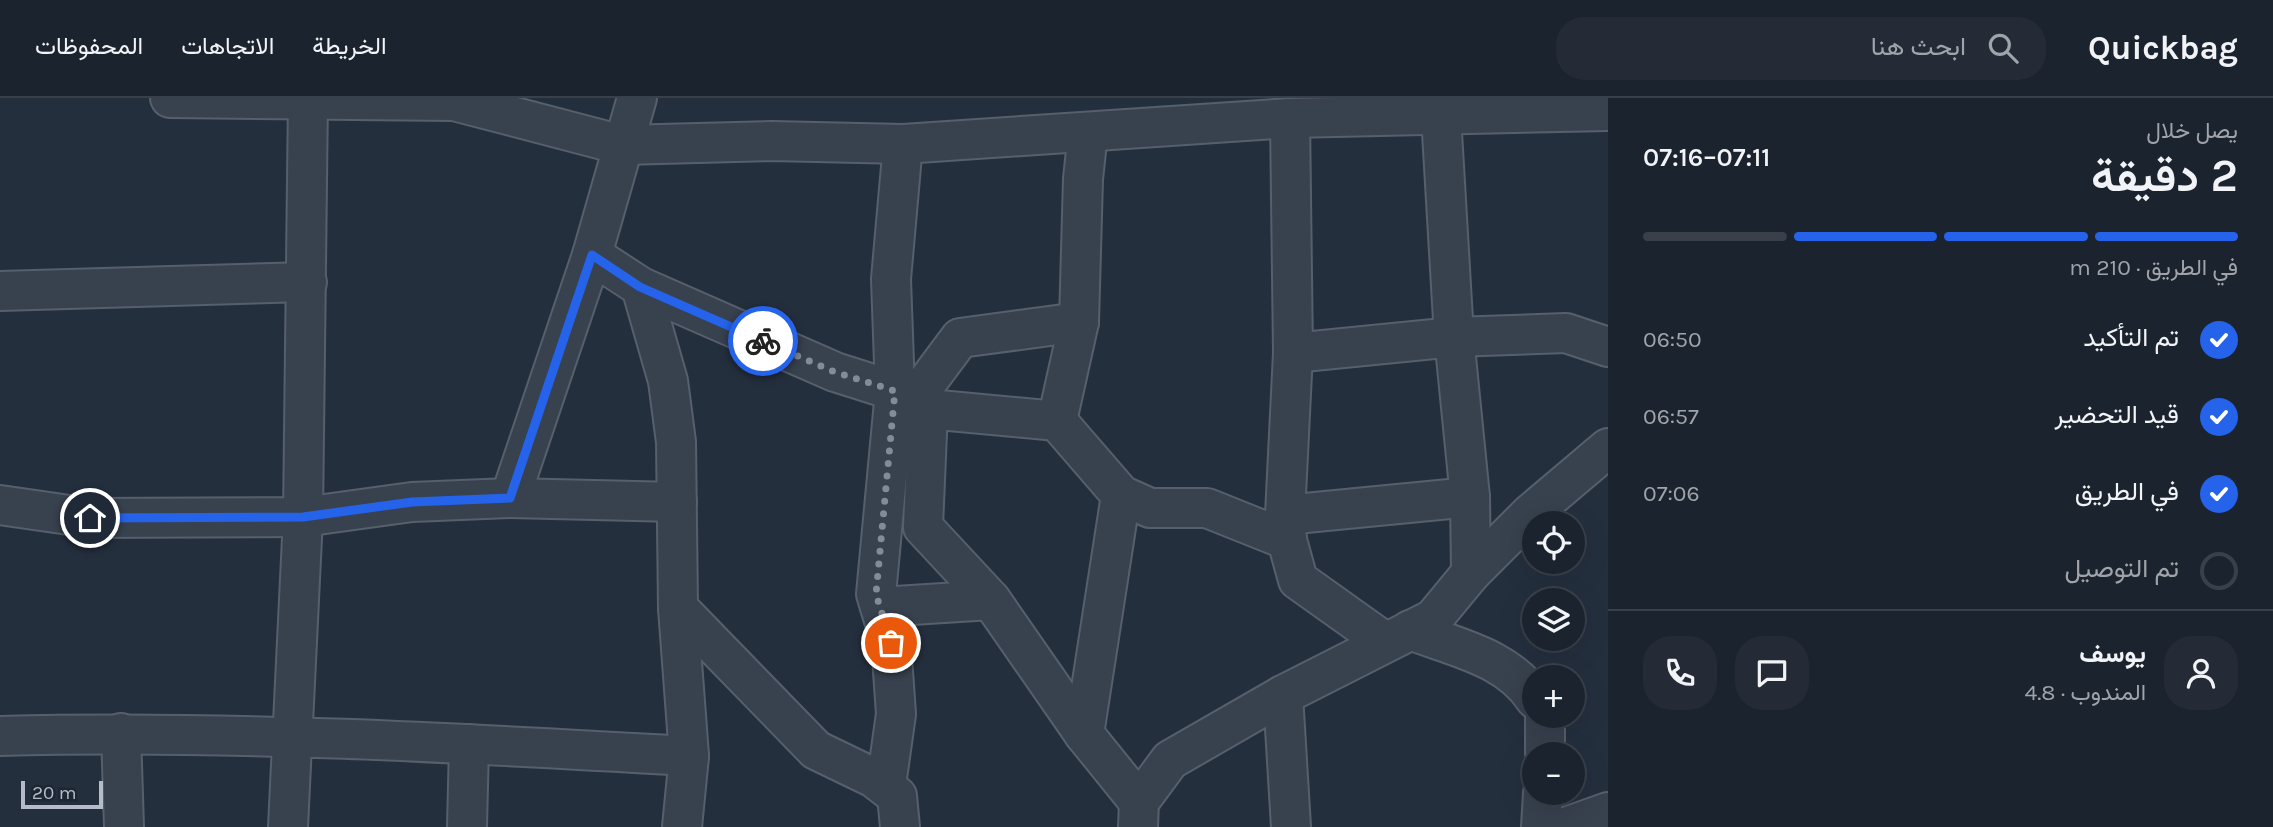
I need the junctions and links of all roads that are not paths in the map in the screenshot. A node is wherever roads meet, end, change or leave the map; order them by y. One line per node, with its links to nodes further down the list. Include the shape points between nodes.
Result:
1 (170, 98): 3 (street)
2 (636, 98): 9 (street)
3 (308, 99): 9 (street, via 454,101); 11 (street)
4 (1440, 107): 5 (street); 6 (street); 15 (street)
5 (1608, 111)
6 (1290, 118): 7 (street); 17 (street)
7 (1088, 132): 8 (street); 14 (street)
8 (903, 144): 9 (street); 18 (street, via 891,279)
9 (622, 145): 10 (street)
10 (592, 255): 12 (street); 22 (street)
11 (307, 282): 13 (street); 26 (street)
12 (640, 287): 18 (street, via 835,372); 24 (street, via 668,381)
13 (0, 291)
14 (1079, 322): 18 (street, via 960,338); 19 (street)
15 (1454, 337): 16 (street, via 1566,333); 17 (street); 23 (street)
16 (1608, 347)
17 (1293, 353): 29 (street)
18 (915, 396): 19 (street); 27 (street); 28 (street)
19 (1058, 421): 21 (street)
20 (1608, 448): 30 (street, via 1530,514)
21 (1121, 495): 29 (street, via 1150,508 1207,508); 38 (street)
22 (510, 498): 24 (street); 26 (street, via 412,502)
23 (1470, 498): 29 (street); 30 (street)
24 (677, 502): 33 (street)
25 (0, 505): 26 (street, via 90,518)
26 (303, 517): 40 (street)
27 (882, 522): 28 (street); 32 (street, via 876,594)
28 (923, 527): 31 (street)
29 (1286, 527): 34 (street, via 1298,580)
30 (1471, 573): 34 (street, via 1433,619)
31 (991, 600): 32 (street); 38 (street)
32 (880, 607): 43 (street, via 891,643 896,714)
33 (678, 608): 42 (street); 43 (street, via 816,750)
34 (1397, 636): 35 (street, via 1505,667); 36 (street)
35 (1522, 682)
36 (1283, 695): 46 (street, via 1170,760); 52 (street)
37 (121, 733): 39 (street); 40 (street); 47 (street)
38 (1083, 734): 46 (street)
39 (0, 736)
40 (293, 738): 41 (street); 48 (street)
41 (469, 744): 42 (street); 49 (street)
42 (689, 756): 50 (street)
43 (886, 785): 51 (street, via 897,796)
44 (1542, 805): 53 (street)
45 (1608, 812): 54 (street)
46 (1138, 814)
47 (124, 827)
48 (288, 827)
49 (467, 827)
50 (682, 827)
51 (900, 827)
52 (1291, 827)
53 (1541, 827)
54 (1566, 827)

